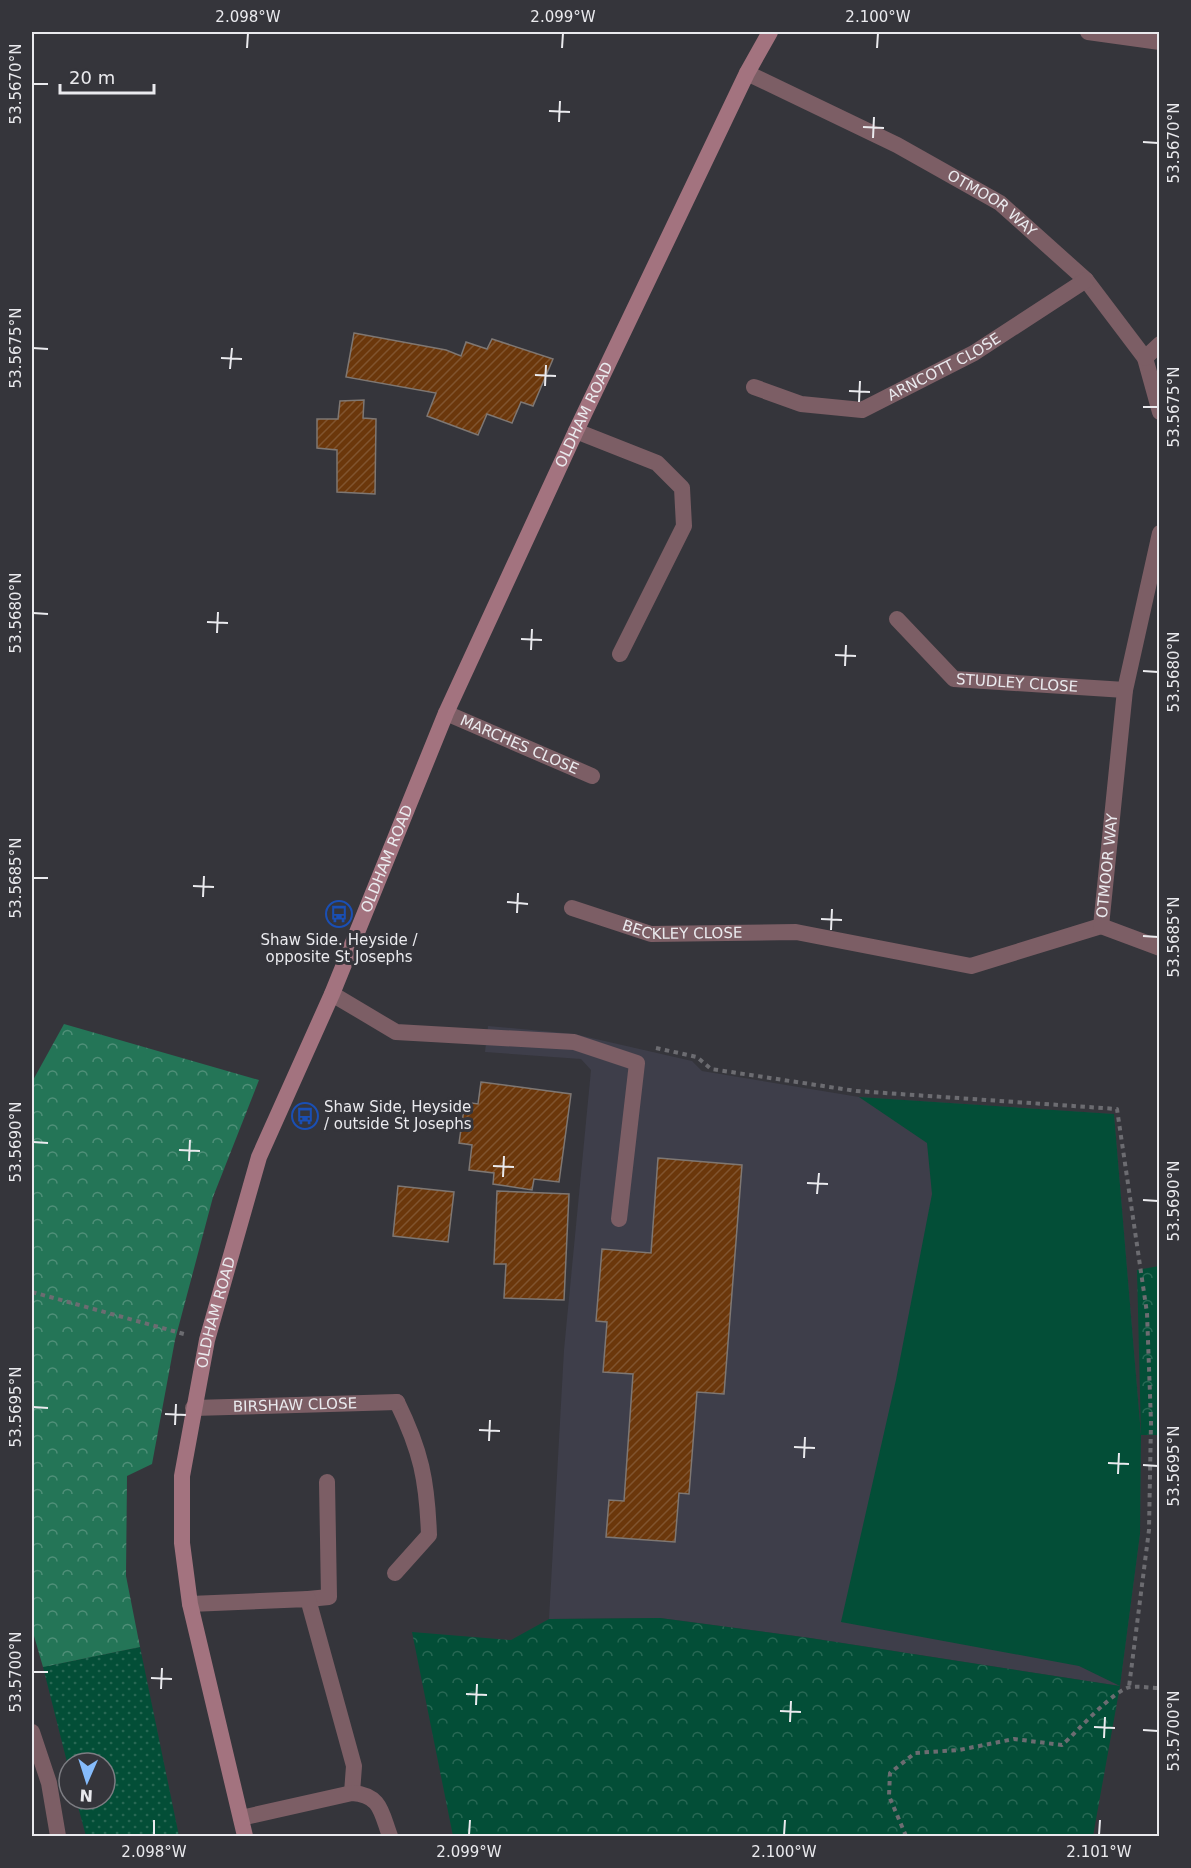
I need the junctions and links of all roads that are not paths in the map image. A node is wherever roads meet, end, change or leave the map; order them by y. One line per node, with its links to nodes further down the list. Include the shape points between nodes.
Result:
1 (770, 32): 4 (main road, OLDHAM ROAD)
2 (1088, 32): 3 (street)
3 (1160, 42)
4 (747, 74): 5 (street, OTMOOR WAY, via 897,145 1000,203); 10 (main road, OLDHAM ROAD)
5 (1086, 280): 7 (street, OTMOOR WAY); 8 (street, ARNCOTT CLOSE, via 974,353 862,410 801,405)
6 (1160, 344): 7 (street)
7 (1145, 358): 9 (street, OTMOOR WAY)
8 (754, 387)
9 (1160, 412)
10 (576, 431): 13 (street, via 657,463 682,488 684,526); 15 (main road, OLDHAM ROAD)
11 (1160, 532): 14 (street, OTMOOR WAY)
12 (897, 619): 14 (street, STUDLEY CLOSE, via 954,679)
13 (620, 654)
14 (1125, 690): 18 (street, OTMOOR WAY)
15 (446, 713): 16 (street, MARCHES CLOSE); 21 (main road, OLDHAM ROAD)
16 (592, 776)
17 (572, 908): 19 (street, BECKLEY CLOSE, via 651,934)
18 (1101, 926): 19 (street, OTMOOR WAY, via 971,966); 20 (street)
19 (796, 932)
20 (1160, 948)
21 (332, 994): 22 (street, via 396,1032 574,1042 637,1063); 23 (main road, OLDHAM ROAD, via 258,1157 207,1340)
22 (619, 1219)
23 (193, 1408): 25 (street, BIRSHAW CLOSE, via 397,1402 417,1443 428,1490 429,1535); 27 (main road, OLDHAM ROAD, via 182,1476 182,1543)
24 (327, 1482): 26 (street, via 329,1597)
25 (395, 1573)
26 (308, 1599): 27 (street); 29 (street, via 354,1766)
27 (190, 1604): 30 (main road, OLDHAM ROAD)
28 (32, 1732): 31 (street, via 49,1783)
29 (352, 1792): 30 (street); 33 (street, via 367,1794 379,1805)
30 (241, 1818): 32 (main road, OLDHAM ROAD)
31 (58, 1836)
32 (245, 1836)
33 (390, 1836)

